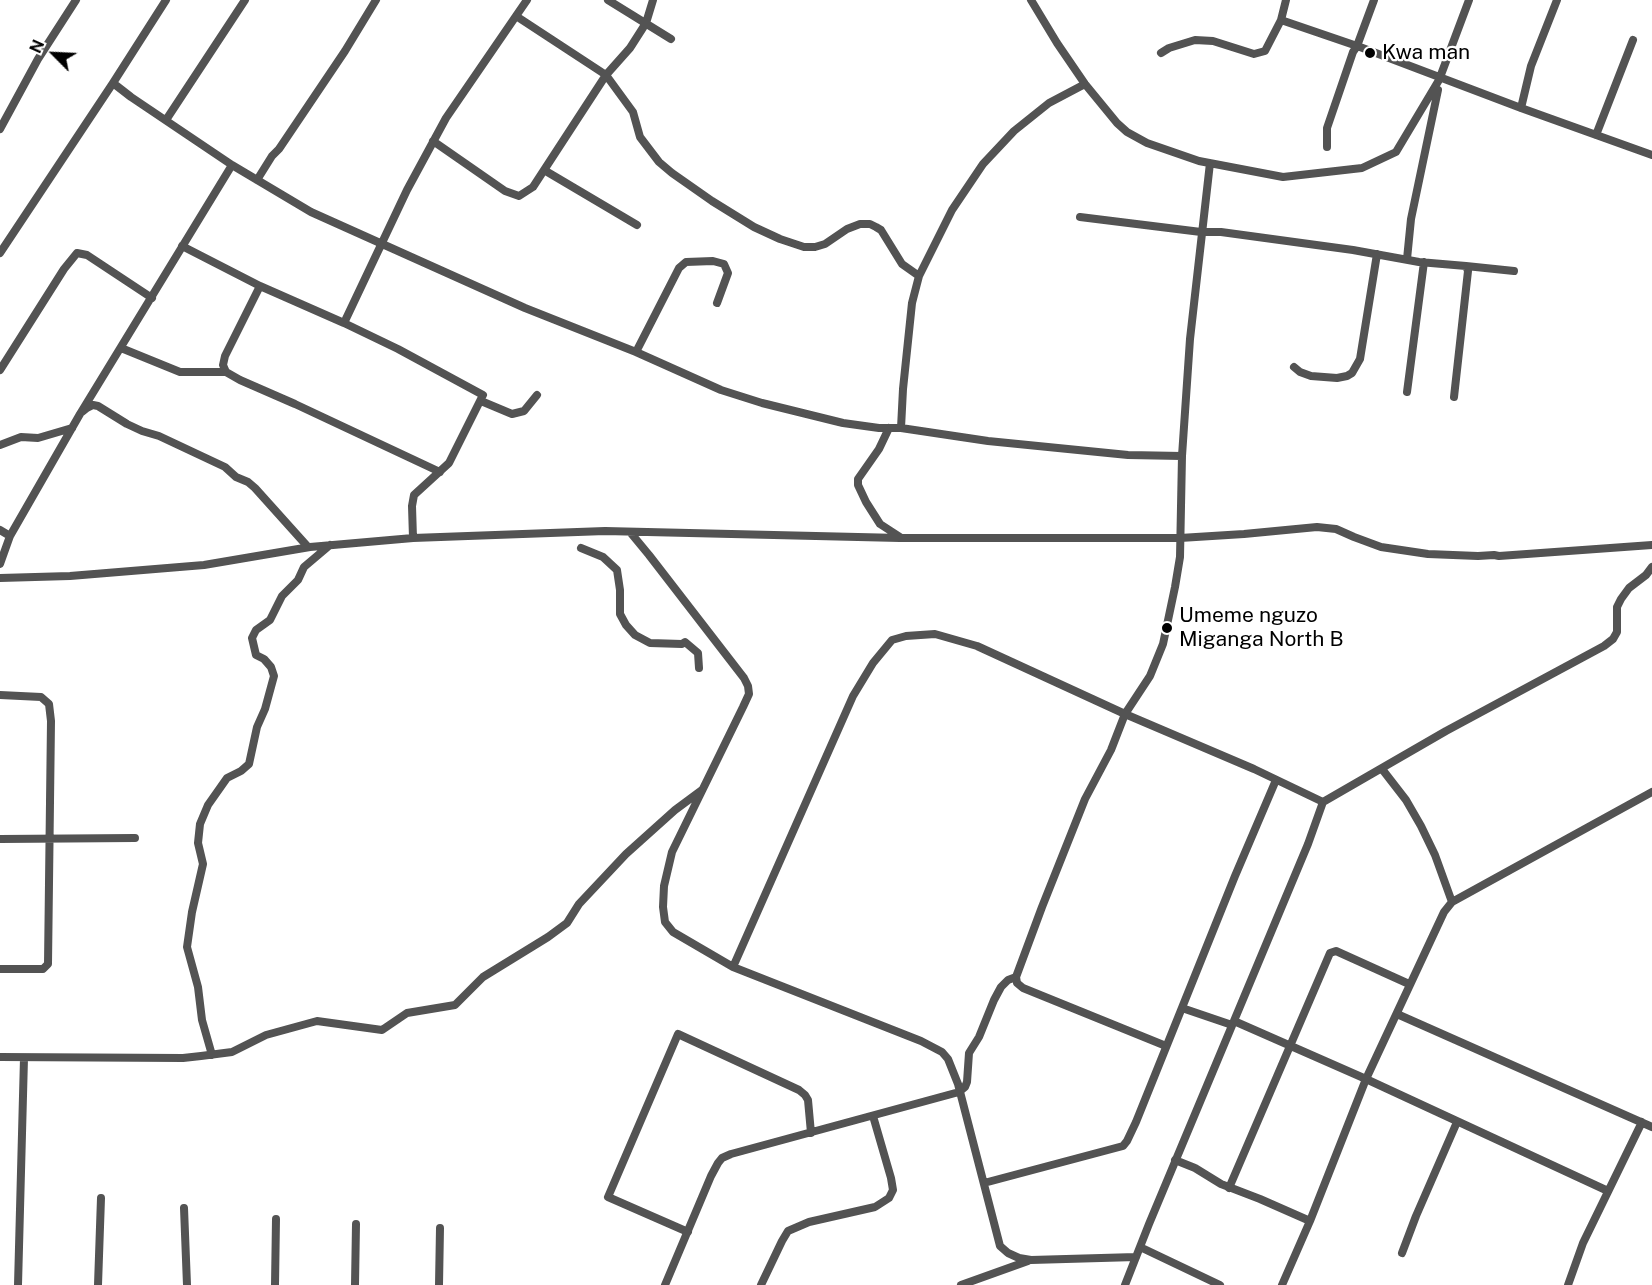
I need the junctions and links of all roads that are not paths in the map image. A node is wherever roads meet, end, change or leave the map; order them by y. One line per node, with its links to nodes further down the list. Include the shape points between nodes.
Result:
1 (76, 0): 26 (street)
2 (166, 0): 22 (street)
3 (245, 0): 25 (street)
4 (376, 0): 34 (street)
5 (527, 0): 13 (street)
6 (608, 0): 15 (street)
7 (653, 0): 15 (street)
8 (1031, 0): 23 (street)
9 (1286, 0): 14 (street)
10 (1374, 0): 18 (street)
11 (1469, 0): 21 (street)
12 (1557, 0): 24 (street, via 1531,66)
13 (516, 16): 20 (street); 28 (street)
14 (1281, 20): 18 (street); 19 (street, via 1265,51 1254,54 1213,41 1195,40)
15 (646, 23): 16 (street); 20 (street)
16 (671, 39)
17 (1633, 40): 27 (street)
18 (1357, 46): 21 (street); 29 (street, via 1327,128)
19 (1161, 53)
20 (606, 75): 33 (street); 46 (street, via 633,112 640,137 659,162 712,201 754,227 804,247 825,244 847,229 870,224 881,230 902,264)
21 (1440, 79): 24 (street); 31 (street, via 1396,152 1362,168 1283,177); 42 (street, via 1411,219)
22 (113, 83): 25 (street); 40 (street)
23 (1085, 84): 31 (street, via 1127,132 1147,143); 46 (street, via 1049,103 997,148 966,187)
24 (1521, 108): 27 (street)
25 (166, 120): 32 (street)
26 (0, 129)
27 (1596, 135): 30 (street)
28 (433, 141): 33 (street, via 505,191 519,196 533,187); 38 (street)
29 (1327, 147)
30 (1652, 155)
31 (1210, 163): 37 (street)
32 (232, 165): 34 (street); 39 (street)
33 (544, 170): 36 (street)
34 (257, 180): 38 (street, via 310,212)
35 (1080, 217): 37 (street)
36 (637, 225)
37 (1201, 232): 41 (street); 65 (street)
38 (381, 244): 50 (street); 52 (street)
39 (182, 246): 47 (street); 48 (street)
40 (0, 254)
41 (1377, 254): 42 (street); 53 (street, via 1360,359 1352,372 1336,378 1319,377)
42 (1407, 258): 43 (street)
43 (1424, 262): 44 (street); 56 (street)
44 (1466, 266): 45 (street); 58 (street)
45 (1514, 272)
46 (919, 276): 63 (street, via 908,333)
47 (260, 286): 50 (street); 55 (street, via 225,356)
48 (152, 298): 51 (street); 54 (street, via 87,255 77,253)
49 (717, 303): 52 (street, via 728,273 724,264 686,262 679,267)
50 (344, 323): 59 (street, via 483,395)
51 (121, 348): 55 (street, via 180,372); 60 (street)
52 (636, 352): 62 (street, via 721,390 762,403 843,423)
53 (1294, 367)
54 (0, 370)
55 (226, 372): 66 (street)
56 (1407, 392)
57 (537, 395): 59 (street, via 526,410 512,414)
58 (1454, 396)
59 (481, 401): 66 (street)
60 (80, 414): 61 (street); 75 (street, via 98,406 135,428 225,467 255,488)
61 (72, 428): 64 (street); 69 (street)
62 (890, 428): 63 (street); 71 (street, via 858,485 880,524)
63 (901, 428): 65 (street, via 1128,455)
64 (0, 445)
65 (1182, 456): 72 (street)
66 (440, 472): 70 (street, via 412,499)
67 (0, 530): 69 (street)
68 (630, 532): 70 (street); 71 (street); 85 (street, via 748,686 749,694)
69 (10, 536): 77 (street)
70 (413, 538): 73 (street)
71 (900, 538): 72 (street)
72 (1180, 538): 74 (street, via 1328,527 1388,548 1478,556); 82 (street, via 1176,587 1163,644 1150,676)
73 (330, 545): 75 (street); 101 (street, via 304,567 270,620 252,638 255,655 264,659 274,676 265,709 249,764 227,778 200,824 202,864 187,947)
74 (1652, 545)
75 (308, 547): 79 (street, via 204,565)
76 (581, 548): 80 (street, via 603,556 617,570 620,614 635,635 650,643 685,642 698,653)
77 (0, 564)
78 (1652, 567): 83 (street, via 1621,599 1617,607 1617,633 1604,646)
79 (0, 578)
80 (699, 668)
81 (0, 695): 88 (street, via 41,697 49,704)
82 (1125, 714): 84 (street); 92 (street, via 977,646 934,634 892,640 853,696); 94 (street, via 1081,809)
83 (1382, 769): 87 (street); 91 (street, via 1421,826)
84 (1276, 780): 87 (street); 96 (street)
85 (702, 790): 92 (street, via 672,852 664,886 665,922 673,932); 101 (street, via 626,854 579,904 567,923 483,977 455,1005 407,1013 382,1030 317,1021 266,1035 232,1052)
86 (1652, 792): 91 (street)
87 (1323, 802): 98 (street)
88 (50, 837): 89 (street); 90 (street); 93 (street, via 48,964 43,969)
89 (135, 838)
90 (0, 839)
91 (1452, 902): 95 (street)
92 (733, 967): 105 (street, via 942,1052 953,1070)
93 (0, 969)
94 (1016, 976): 99 (street, via 1023,988); 105 (street, via 1001,987 994,1000 969,1053 969,1076)
95 (1409, 984): 97 (street); 100 (street, via 1332,952)
96 (1182, 1008): 98 (street); 99 (street)
97 (1397, 1014): 104 (street); 108 (street)
98 (1233, 1023): 100 (street); 111 (street)
99 (1166, 1046): 112 (street, via 1123,1146)
100 (1290, 1046): 104 (street); 113 (street)
101 (212, 1055): 103 (street)
102 (0, 1057): 103 (street)
103 (24, 1058): 126 (street)
104 (1366, 1079): 107 (street); 118 (street)
105 (959, 1092): 106 (street); 112 (street)
106 (873, 1116): 110 (street); 133 (street, via 893,1190 889,1198 875,1207 809,1222 788,1231)
107 (1457, 1122): 114 (street); 123 (street)
108 (1642, 1122): 109 (street); 114 (street)
109 (1652, 1127)
110 (811, 1133): 121 (street, via 722,1158); 121 (street, via 807,1100 799,1090 678,1034 608,1197)
111 (1175, 1160): 113 (street); 122 (street)
112 (984, 1183): 125 (street, via 1000,1246 1019,1258)
113 (1229, 1188): 118 (street)
114 (1608, 1191): 138 (street)
115 (101, 1198): 127 (street)
116 (184, 1208): 128 (street)
117 (276, 1219): 129 (street)
118 (1310, 1221): 137 (street)
119 (356, 1224): 130 (street)
120 (440, 1228): 131 (street)
121 (688, 1232): 132 (street)
122 (1140, 1247): 124 (street); 136 (street)
123 (1402, 1253)
124 (1136, 1257): 125 (street); 135 (street)
125 (1031, 1260): 134 (street)
126 (18, 1285)
127 (98, 1285)
128 (187, 1285)
129 (275, 1285)
130 (355, 1285)
131 (440, 1285)
132 (665, 1285)
133 (761, 1285)
134 (961, 1285)
135 (1125, 1285)
136 (1220, 1285)
137 (1282, 1285)
138 (1568, 1285)

